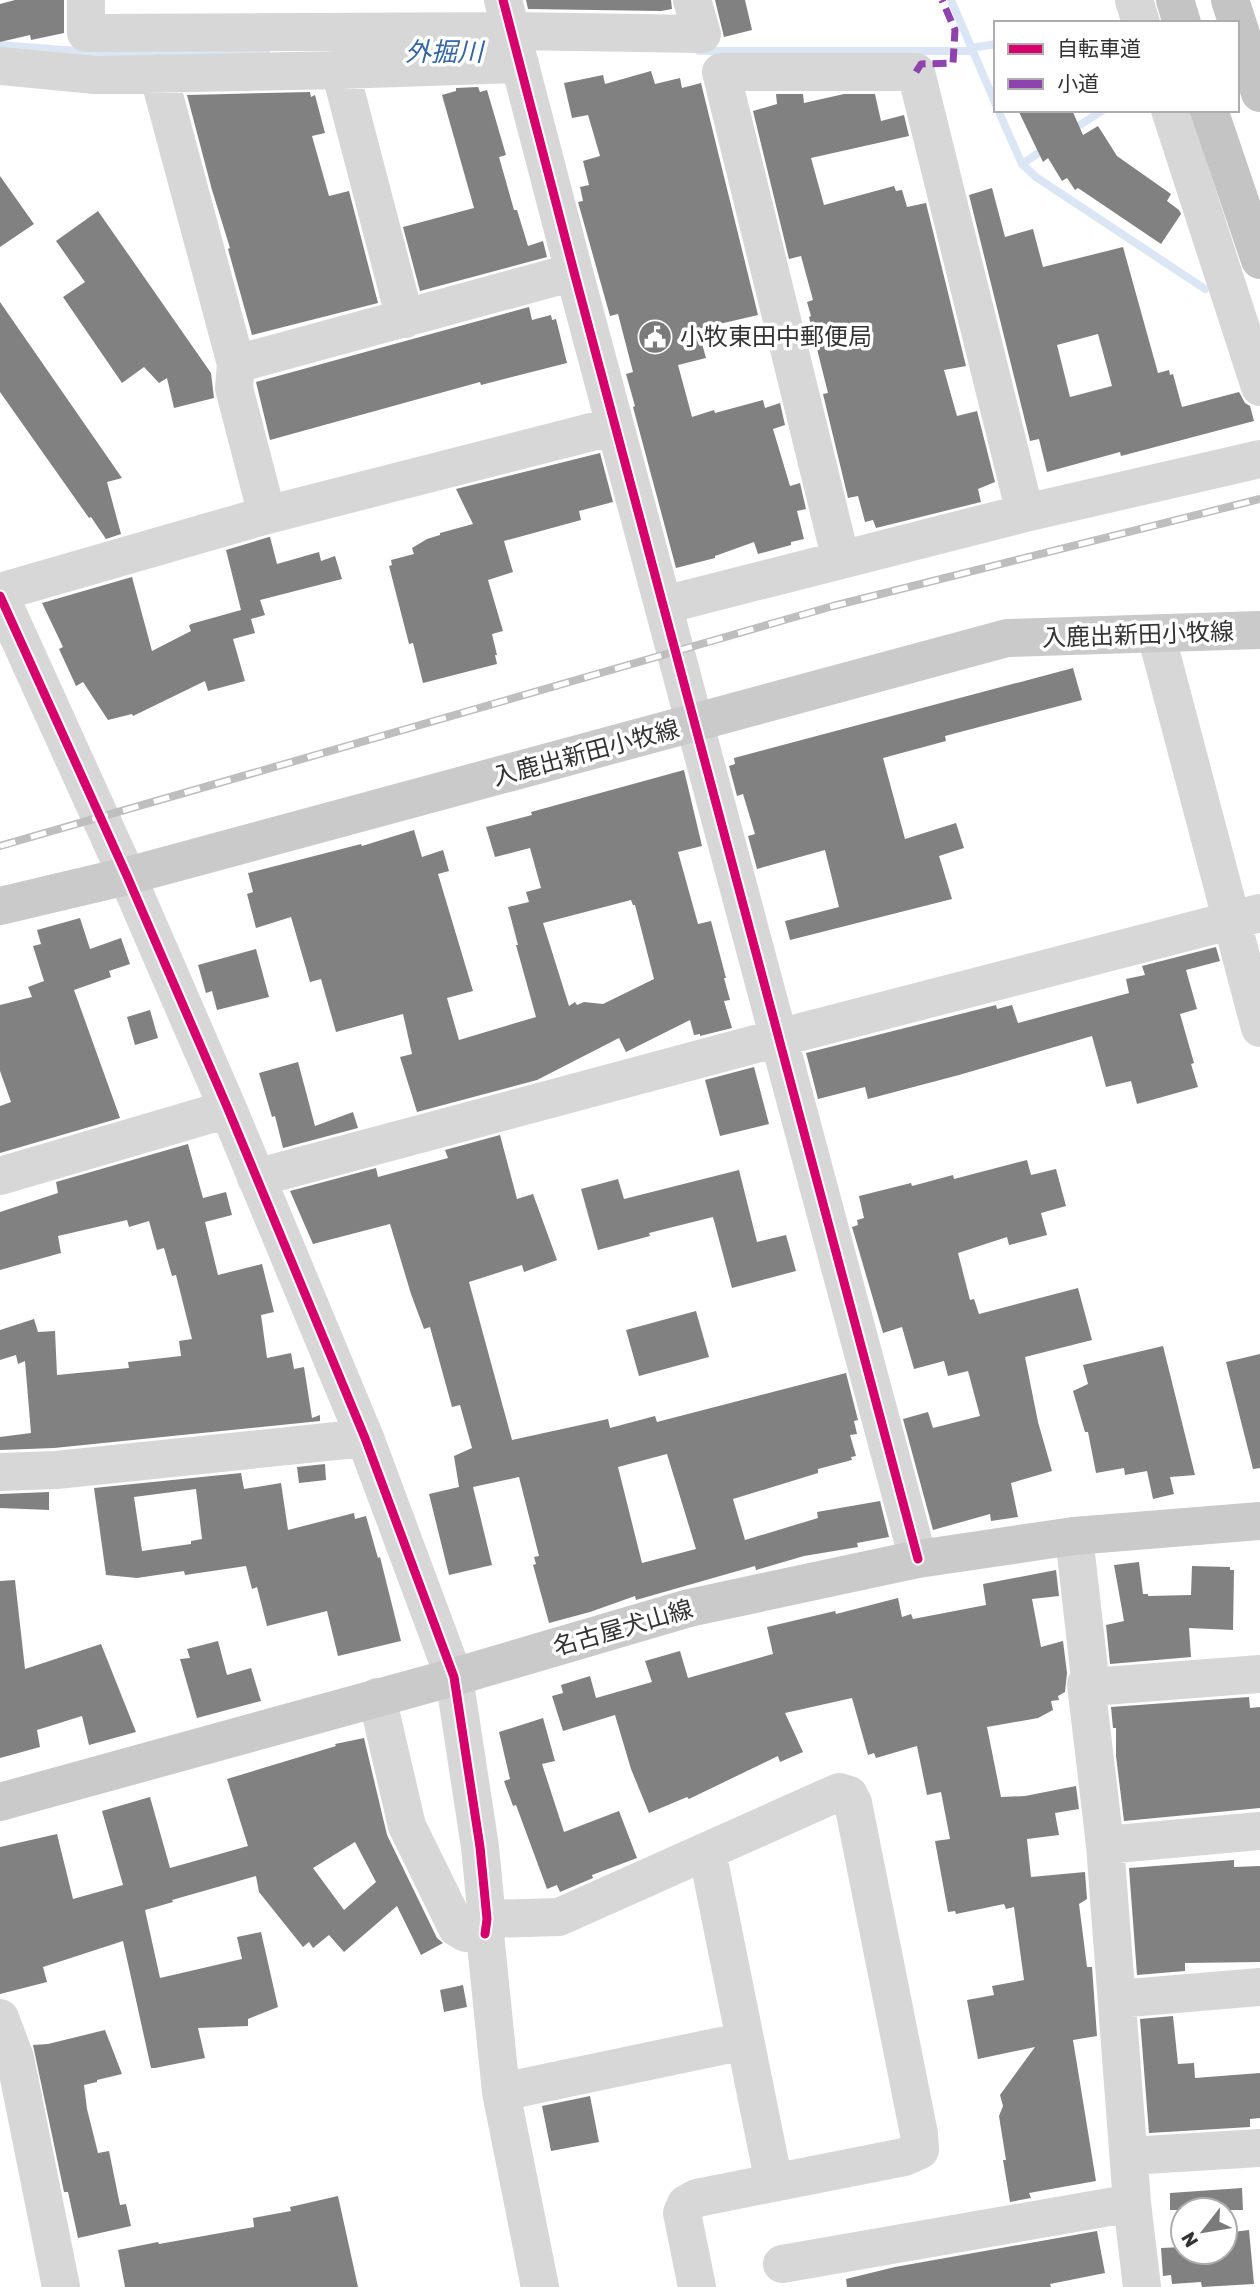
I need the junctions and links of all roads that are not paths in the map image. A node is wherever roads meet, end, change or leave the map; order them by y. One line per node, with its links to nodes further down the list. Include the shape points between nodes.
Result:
1 (692, 0): 10 (street, via 702,34)
2 (1134, 0): 6 (street)
3 (1175, 0): 7 (highway)
4 (1230, 0): 8 (highway)
5 (90, 17): 10 (street); 14 (street)
6 (1141, 21)
7 (1181, 21)
8 (1237, 21)
9 (1239, 28): 15 (highway)
10 (512, 32): 12 (street); 19 (street)
11 (0, 66): 14 (street)
12 (340, 70): 13 (street); 20 (street)
13 (158, 73): 14 (street); 21 (street)
14 (94, 75)
15 (1260, 93)
16 (1171, 112): 22 (street)
17 (1210, 112): 18 (highway)
18 (1260, 260)
19 (574, 272): 20 (street); 23 (street)
20 (405, 318): 21 (street)
21 (236, 364): 26 (street, via 234,388)
22 (1260, 387)
23 (615, 426): 26 (street); 29 (street)
24 (1260, 459): 25 (street)
25 (1025, 513): 27 (street); 27 (street, via 916,72 721,72)
26 (268, 515): 28 (street)
27 (841, 560): 29 (street)
28 (0, 594): 33 (street)
29 (664, 605): 32 (street)
30 (1260, 630): 31 (main road, 入鹿出新田小牧線)
31 (1156, 634): 32 (main road, 入鹿出新田小牧線, via 1007,638); 35 (street)
32 (695, 723): 33 (main road, 入鹿出新田小牧線); 37 (street)
33 (127, 876): 34 (main road, 入鹿出新田小牧線); 38 (street)
34 (0, 906)
35 (1245, 916): 36 (street); 37 (street)
36 (1260, 1028)
37 (778, 1038): 40 (street); 45 (street)
38 (228, 1109): 39 (street); 40 (street)
39 (0, 1176)
40 (256, 1178): 41 (street)
41 (365, 1438): 42 (street); 47 (street)
42 (0, 1472)
43 (1260, 1521): 44 (main road, 名古屋犬山線)
44 (1074, 1536): 45 (main road, 名古屋犬山線); 48 (street)
45 (918, 1559): 47 (main road, 名古屋犬山線, via 689,1608)
46 (1260, 1674): 48 (street)
47 (454, 1676): 49 (main road, 名古屋犬山線); 54 (street, via 477,1822)
48 (1091, 1687): 52 (street, via 1086,1684)
49 (377, 1696): 50 (main road, 名古屋犬山線); 54 (street, via 407,1826 457,1928 466,1933)
50 (0, 1802)
51 (1260, 1831): 52 (street)
52 (1104, 1845): 56 (street)
53 (707, 1850): 54 (street, via 558,1917); 58 (street); 62 (street, via 839,1792 849,1795 853,1803 920,2150)
54 (486, 1927): 59 (street)
55 (1260, 1987): 56 (street)
56 (1117, 1999): 61 (street)
57 (0, 2018): 65 (street, via 15,2058)
58 (745, 2041): 59 (street); 62 (street)
59 (501, 2092): 66 (street)
60 (1260, 2148): 61 (street)
61 (1129, 2156): 63 (street)
62 (774, 2183): 67 (street, via 686,2204 682,2213)
63 (1132, 2203): 64 (street); 68 (street)
64 (782, 2264)
65 (61, 2287)
66 (540, 2287)
67 (697, 2287)
68 (1142, 2287)

